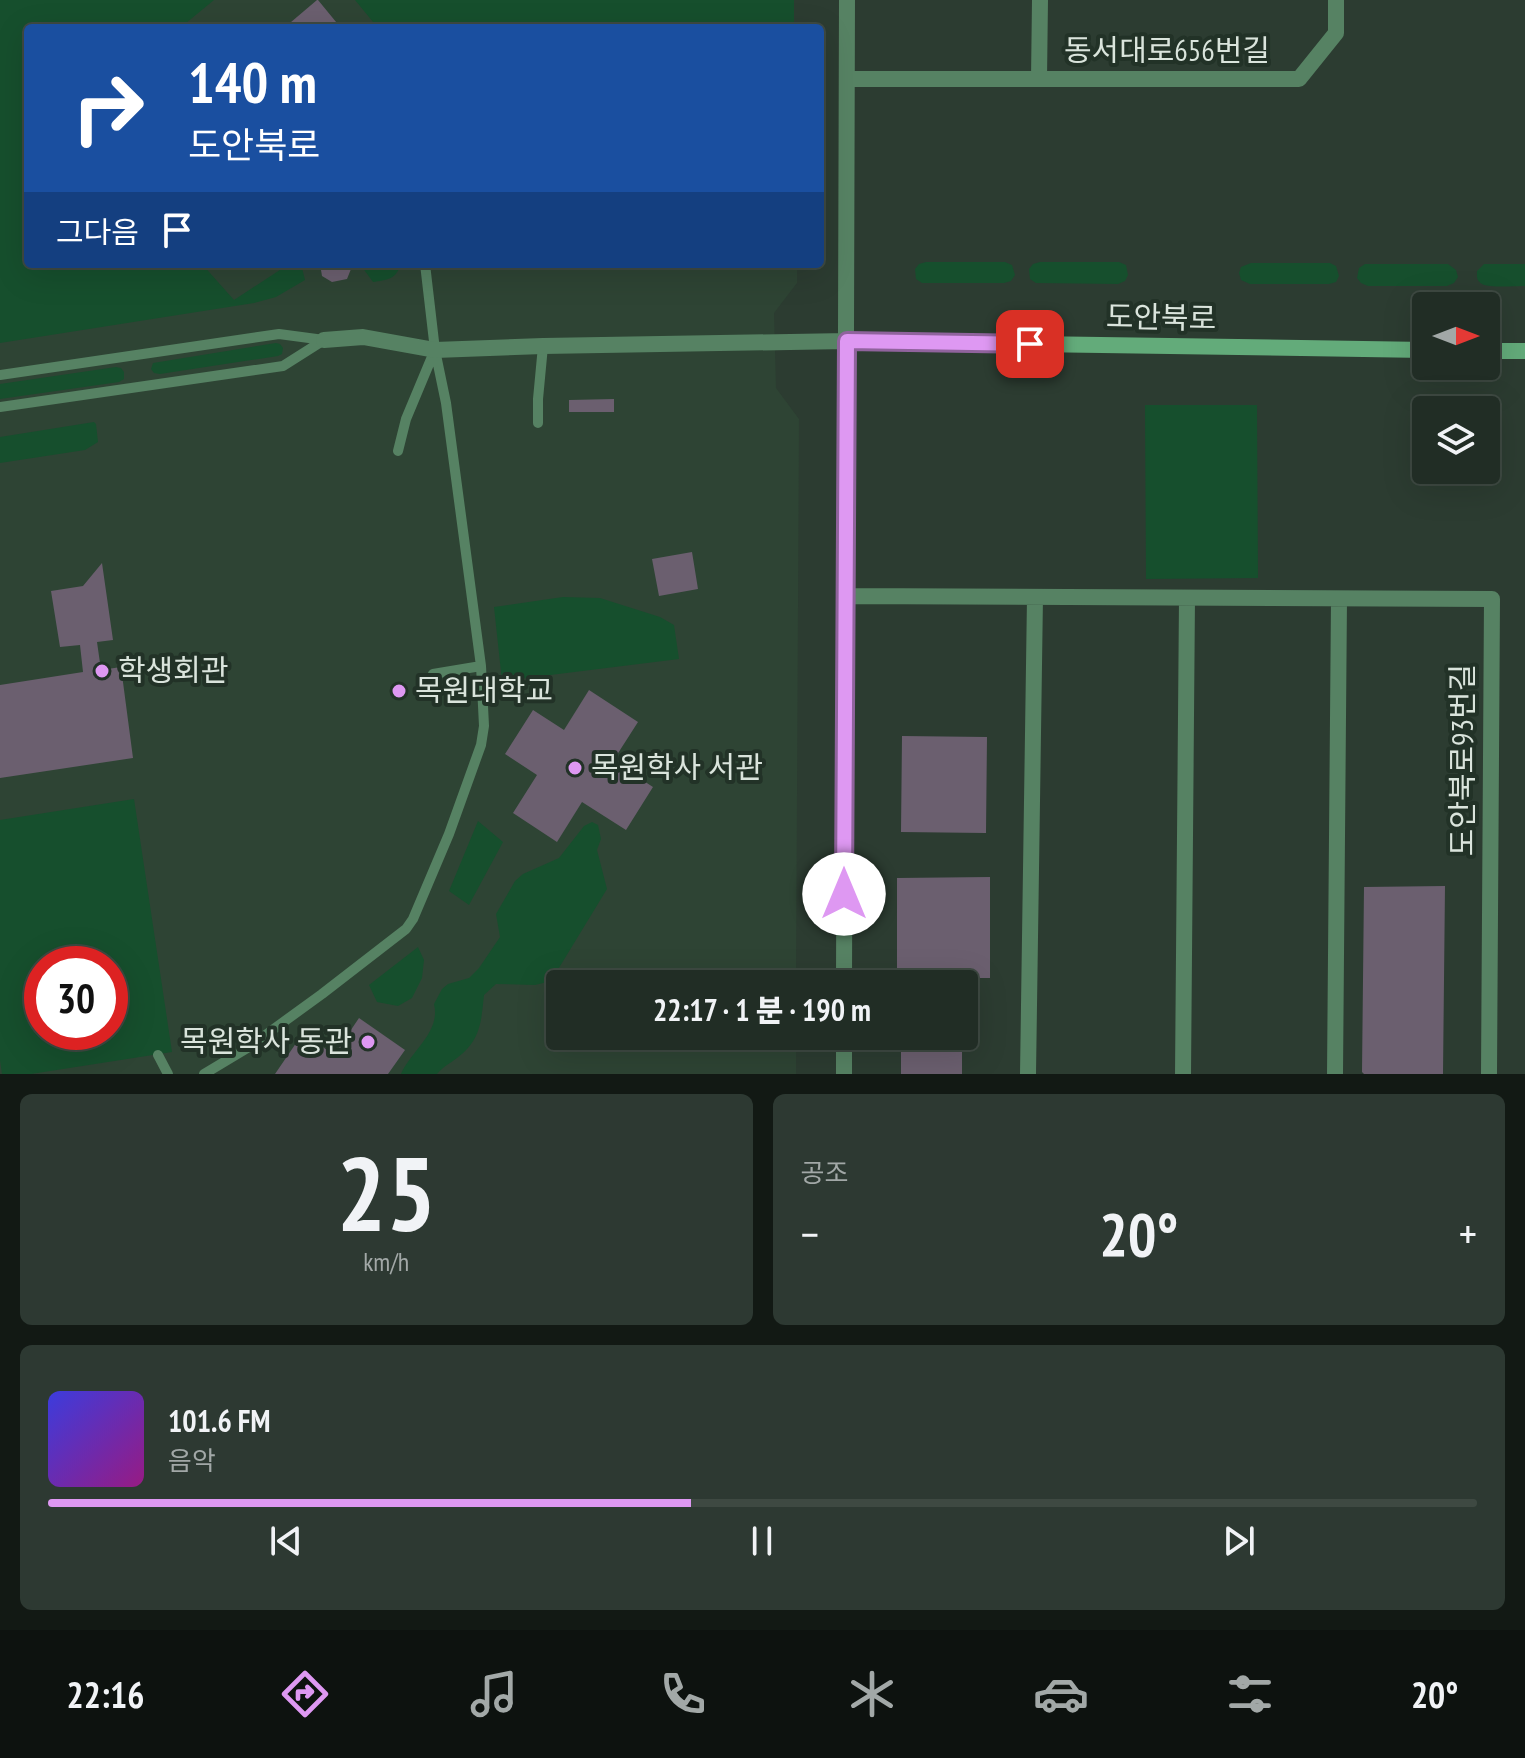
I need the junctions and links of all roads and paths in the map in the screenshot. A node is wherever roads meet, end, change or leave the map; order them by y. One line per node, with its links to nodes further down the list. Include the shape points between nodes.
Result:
1 (847, 0): 4 (street)
2 (1040, 0): 5 (street, 동서대로656번길)
3 (1336, 0): 5 (street, 동서대로656번길, via 1336,33 1299,79)
4 (847, 79): 5 (street, 동서대로656번길); 8 (street)
5 (1039, 79)
6 (425, 268): 10 (lane)
7 (324, 340): 10 (street, via 363,337); 14 (lane, via 279,334); 15 (lane, via 283,366)
8 (847, 341): 9 (street); 11 (street, 도안북로); 18 (street)
9 (543, 346): 10 (street); 16 (lane)
10 (435, 350): 17 (lane); 22 (lane)
11 (1412, 350)
12 (1500, 351): 13 (street)
13 (1525, 351)
14 (0, 375)
15 (0, 407)
16 (538, 423)
17 (398, 451)
18 (846, 596): 19 (street, 도안북로93번길); 24 (street)
19 (1035, 597): 20 (street, 도안북로93번길); 30 (street)
20 (1187, 598): 21 (street, 도안북로93번길); 31 (street)
21 (1339, 599): 32 (street); 33 (street, 도안북로93번길, via 1492,599)
22 (481, 666): 23 (lane); 27 (lane, via 481,745 413,919 322,994)
23 (433, 674)
24 (844, 970)
25 (844, 1050): 29 (street)
26 (158, 1055): 28 (lane)
27 (210, 1073)
28 (168, 1074)
29 (844, 1074)
30 (1028, 1074)
31 (1183, 1074)
32 (1335, 1074)
33 (1489, 1074)

